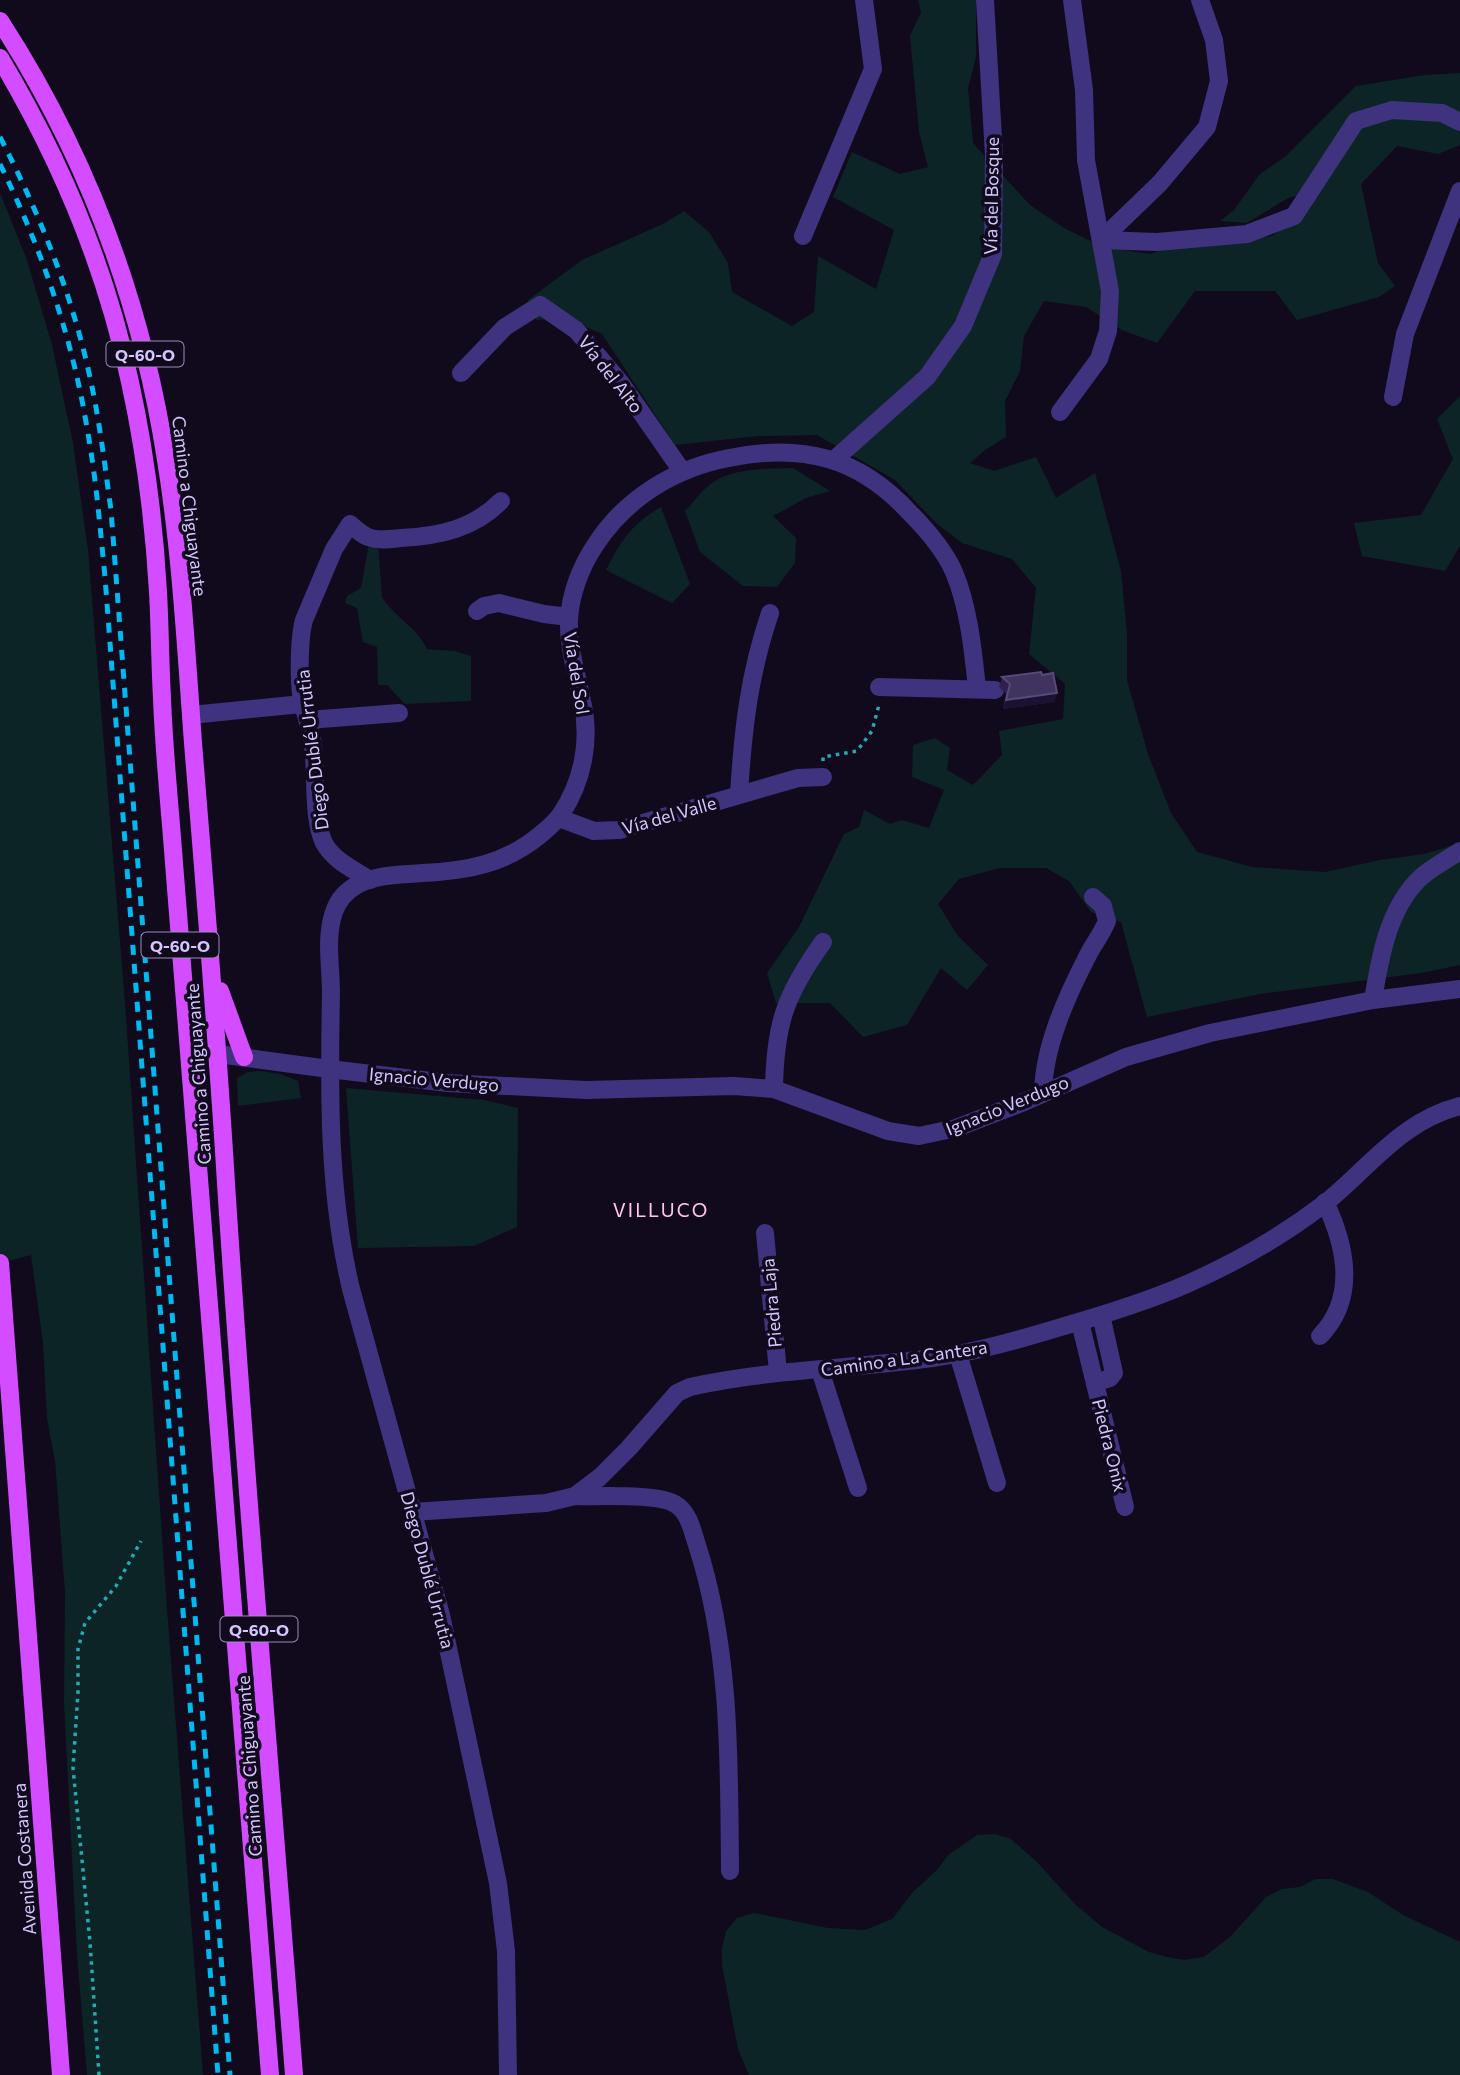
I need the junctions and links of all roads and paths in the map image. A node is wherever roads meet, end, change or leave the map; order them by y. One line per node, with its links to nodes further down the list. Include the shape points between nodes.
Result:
1 (864, 0): 9 (street, via 873,69)
2 (985, 0): 14 (street, Vía del Bosque, via 994,156 993,254 963,327 927,377)
3 (1072, 0): 10 (street, via 1084,90 1086,160)
4 (1202, 1): 10 (street, via 1214,40 1219,81 1207,127 1160,183)
5 (0, 20): 25 (main road, Camino a Chiguayante / Q-60-O, via 46,96 86,180 137,325 170,488)
6 (0, 58): 36 (main road, Camino a Chiguayante / Q-60-O, via 53,156 85,234 108,298 132,393 155,552)
7 (1460, 122): 10 (street, via 1442,113 1392,110 1356,121 1294,216 1247,234 1157,242)
8 (1460, 191): 12 (street, via 1405,334)
9 (803, 236)
10 (1101, 240): 13 (street, via 1110,291 1108,331 1099,359)
11 (461, 373): 15 (street, Vía del Alto, via 505,327 540,305 576,330 620,382)
12 (1393, 397)
13 (1060, 412)
14 (835, 459): 15 (street, Vía del Sol, via 757,453); 21 (street, Vía del Sol, via 900,500 948,561 965,610)
15 (682, 471): 19 (street, Vía del Sol, via 635,501 604,533 576,583)
16 (501, 501): 23 (street, Diego Dublé Urrutia, via 478,521 435,535 374,539 350,524 334,549 301,631)
17 (477, 611): 19 (street, via 499,603)
18 (770, 613): 27 (street, Vía del Valle, via 748,695)
19 (569, 617): 28 (street, Vía del Sol, via 586,738 580,773)
20 (879, 687): 21 (street); 26 (path, via 881,698 872,731 857,751 823,757)
21 (976, 688): 22 (street)
22 (995, 690)
23 (305, 712): 24 (street); 25 (street); 30 (street, Diego Dublé Urrutia, via 314,749 323,840 338,859)
24 (399, 713)
25 (191, 715): 33 (main road, Camino a Chiguayante / Q-60-O)
26 (823, 777): 27 (street, Vía del Valle, via 798,778)
27 (739, 794): 28 (street, Vía del Valle, via 619,830 594,831)
28 (559, 818): 30 (street, Vía del Sol, via 519,850 483,866)
29 (1460, 851): 35 (street, via 1420,878 1397,908 1381,955)
30 (370, 880): 39 (street, Vía del Sol, via 341,898 330,928)
31 (1093, 897): 42 (street, via 1103,906 1107,921 1065,1006)
32 (823, 942): 40 (street, via 800,976 781,1018)
33 (211, 954): 37 (main road, Camino a Chiguayante / Q-60-O); 38 (main road)
34 (1460, 989): 35 (street, Ignacio Verdugo)
35 (1373, 1000): 42 (street, Ignacio Verdugo, via 1159,1047)
36 (187, 1028): 37 (main road, via 198,1045); 41 (main road, Camino a Chiguayante / Q-60-O)
37 (218, 1054): 38 (street, Ignacio Verdugo); 41 (main road, via 198,1071); 64 (main road, Camino a Chiguayante / Q-60-O)
38 (244, 1057): 39 (street, Ignacio Verdugo)
39 (329, 1069): 40 (street, Ignacio Verdugo, via 448,1083 586,1090 734,1086); 58 (street, Diego Dublé Urrutia, via 333,1162 345,1261)
40 (775, 1090): 42 (street, Ignacio Verdugo, via 888,1131 919,1136 956,1128)
41 (192, 1091): 63 (main road, Camino a Chiguayante / Q-60-O)
42 (1043, 1092)
43 (1460, 1106): 44 (street, Camino a La Cantera, via 1405,1130)
44 (1325, 1202): 47 (street, Camino a La Cantera, via 1219,1270); 49 (street, via 1342,1250 1345,1286 1336,1318)
45 (765, 1233): 52 (street, Piedra Laja)
46 (0, 1263): 61 (main road, Avenida Costanera)
47 (1101, 1315): 48 (street, Camino a La Cantera); 53 (street, Piedra Onix, via 1114,1373)
48 (1080, 1322): 50 (street, Camino a La Cantera); 53 (street, Piedra Onix)
49 (1320, 1336)
50 (958, 1354): 51 (street, Camino a La Cantera); 54 (street)
51 (820, 1370): 52 (street, Camino a La Cantera); 55 (street)
52 (778, 1372): 56 (street, Camino a La Cantera, via 718,1380 677,1393 600,1478)
53 (1095, 1383): 57 (street, Piedra Onix)
54 (998, 1483)
55 (858, 1488)
56 (575, 1496): 58 (street, Camino a La Cantera, via 546,1503); 60 (street, via 660,1499 677,1504 688,1517 707,1581 723,1674)
57 (1125, 1507)
58 (413, 1512): 65 (street, Diego Dublé Urrutia, via 451,1656 498,1883 506,1951)
59 (141, 1541): 62 (path, via 116,1586 85,1623 78,1649 73,1768)
60 (730, 1871)
61 (61, 2075)
62 (99, 2075)
63 (270, 2075)
64 (293, 2075)
65 (508, 2075)

